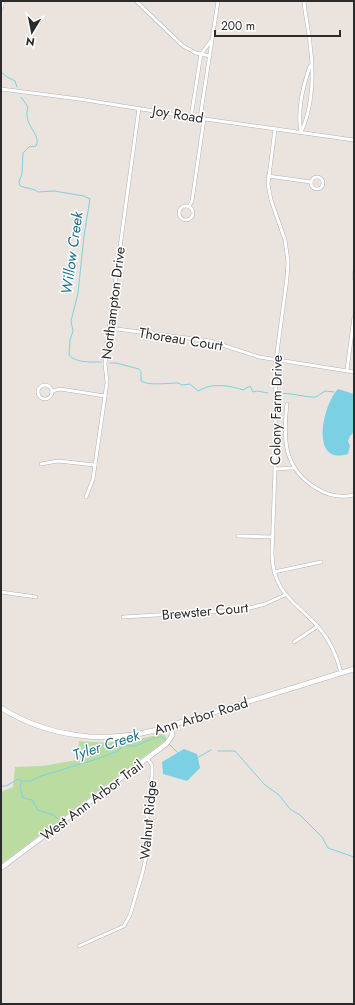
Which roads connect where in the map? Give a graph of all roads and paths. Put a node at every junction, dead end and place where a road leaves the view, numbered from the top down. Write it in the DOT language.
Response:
graph roads {
  1 [pos="2,1"];
  2 [pos="136,1"];
  3 [pos="218,1"];
  4 [pos="304,1"];
  5 [pos="1,7"];
  6 [pos="211,41"];
  7 [pos="201,54"];
  8 [pos="210,56"];
  9 [pos="311,65"];
  10 [pos="198,72"];
  11 [pos="207,73"];
  12 [pos="1,89"];
  13 [pos="195,90"];
  14 [pos="204,92"];
  15 [pos="139,108"];
  16 [pos="191,117"];
  17 [pos="200,118"];
  18 [pos="204,119"];
  19 [pos="275,129"];
  20 [pos="301,132"];
  21 [pos="354,140"];
  22 [pos="268,176"];
  23 [pos="311,182"];
  24 [pos="189,207"];
  25 [pos="354,273"];
  26 [pos="354,278"];
  27 [pos="354,317"];
  28 [pos="109,328"];
  29 [pos="276,360"];
  30 [pos="347,370"];
  31 [pos="354,372"];
  32 [pos="52,390"];
  33 [pos="105,396"];
  34 [pos="287,404"];
  35 [pos="41,464"];
  36 [pos="95,466"];
  37 [pos="294,468"];
  38 [pos="275,469"];
  39 [pos="354,495"];
  40 [pos="86,497"];
  41 [pos="238,536"];
  42 [pos="272,537"];
  43 [pos="321,562"];
  44 [pos="274,572"];
  45 [pos="1,592"];
  46 [pos="286,595"];
  47 [pos="36,597"];
  48 [pos="123,617"];
  49 [pos="318,626"];
  50 [pos="294,642"];
  51 [pos="354,669"];
  52 [pos="341,673"];
  53 [pos="1,708"];
  54 [pos="170,726"];
  55 [pos="147,758"];
  56 [pos="1,868"];
  57 [pos="79,946"];
  1 -- 5 [label="main road"];
  2 -- 7 [label="street"];
  3 -- 6 [label="street"];
  4 -- 9 [label="street"];
  6 -- 7 [label="street"];
  6 -- 8 [label="street"];
  7 -- 8 [label="street"];
  7 -- 10 [label="street"];
  8 -- 11 [label="street"];
  9 -- 20 [label="street"];
  9 -- 20 [label="street"];
  10 -- 11 [label="street"];
  10 -- 13 [label="street"];
  11 -- 14 [label="street"];
  12 -- 15 [label="street, Joy Road"];
  13 -- 14 [label="street"];
  13 -- 16 [label="street"];
  14 -- 17 [label="street"];
  15 -- 16 [label="street, Joy Road"];
  15 -- 28 [label="street, Northampton Drive"];
  16 -- 17 [label="street, Joy Road"];
  17 -- 18 [label="street, Joy Road"];
  18 -- 19 [label="street, Joy Road"];
  18 -- 24 [label="street"];
  19 -- 20 [label="street, Joy Road"];
  19 -- 22 [label="street, Colony Farm Drive"];
  20 -- 21 [label="street, Joy Road"];
  22 -- 23 [label="street"];
  22 -- 29 [label="street, Colony Farm Drive"];
  23 -- 23 [label="street"];
  24 -- 24 [label="street"];
  25 -- 26 [label="street"];
  27 -- 30 [label="street"];
  28 -- 29 [label="street, Thoreau Court"];
  28 -- 33 [label="street, Northampton Drive"];
  29 -- 30 [label="street, Thoreau Court"];
  29 -- 38 [label="street, Colony Farm Drive"];
  30 -- 31 [label="street, Thoreau Court"];
  32 -- 32 [label="street"];
  32 -- 33 [label="street"];
  33 -- 36 [label="street, Northampton Drive"];
  34 -- 37 [label="street"];
  35 -- 36 [label="street"];
  36 -- 40 [label="street, Northampton Drive"];
  37 -- 38 [label="street"];
  37 -- 39 [label="street"];
  38 -- 42 [label="street, Colony Farm Drive"];
  41 -- 42 [label="street"];
  42 -- 44 [label="street, Colony Farm Drive"];
  43 -- 44 [label="street"];
  44 -- 46 [label="street, Colony Farm Drive"];
  45 -- 47 [label="street"];
  46 -- 48 [label="street, Brewster Court"];
  46 -- 49 [label="street, Colony Farm Drive"];
  49 -- 50 [label="street"];
  49 -- 52 [label="street, Colony Farm Drive"];
  51 -- 52 [label="main road, Ann Arbor Road"];
  52 -- 54 [label="main road, Ann Arbor Road"];
  53 -- 54 [label="main road, Ann Arbor Road"];
  54 -- 55 [label="main road, West Ann Arbor Trail"];
  55 -- 56 [label="main road, West Ann Arbor Trail"];
  55 -- 57 [label="street, Walnut Ridge"];
}
